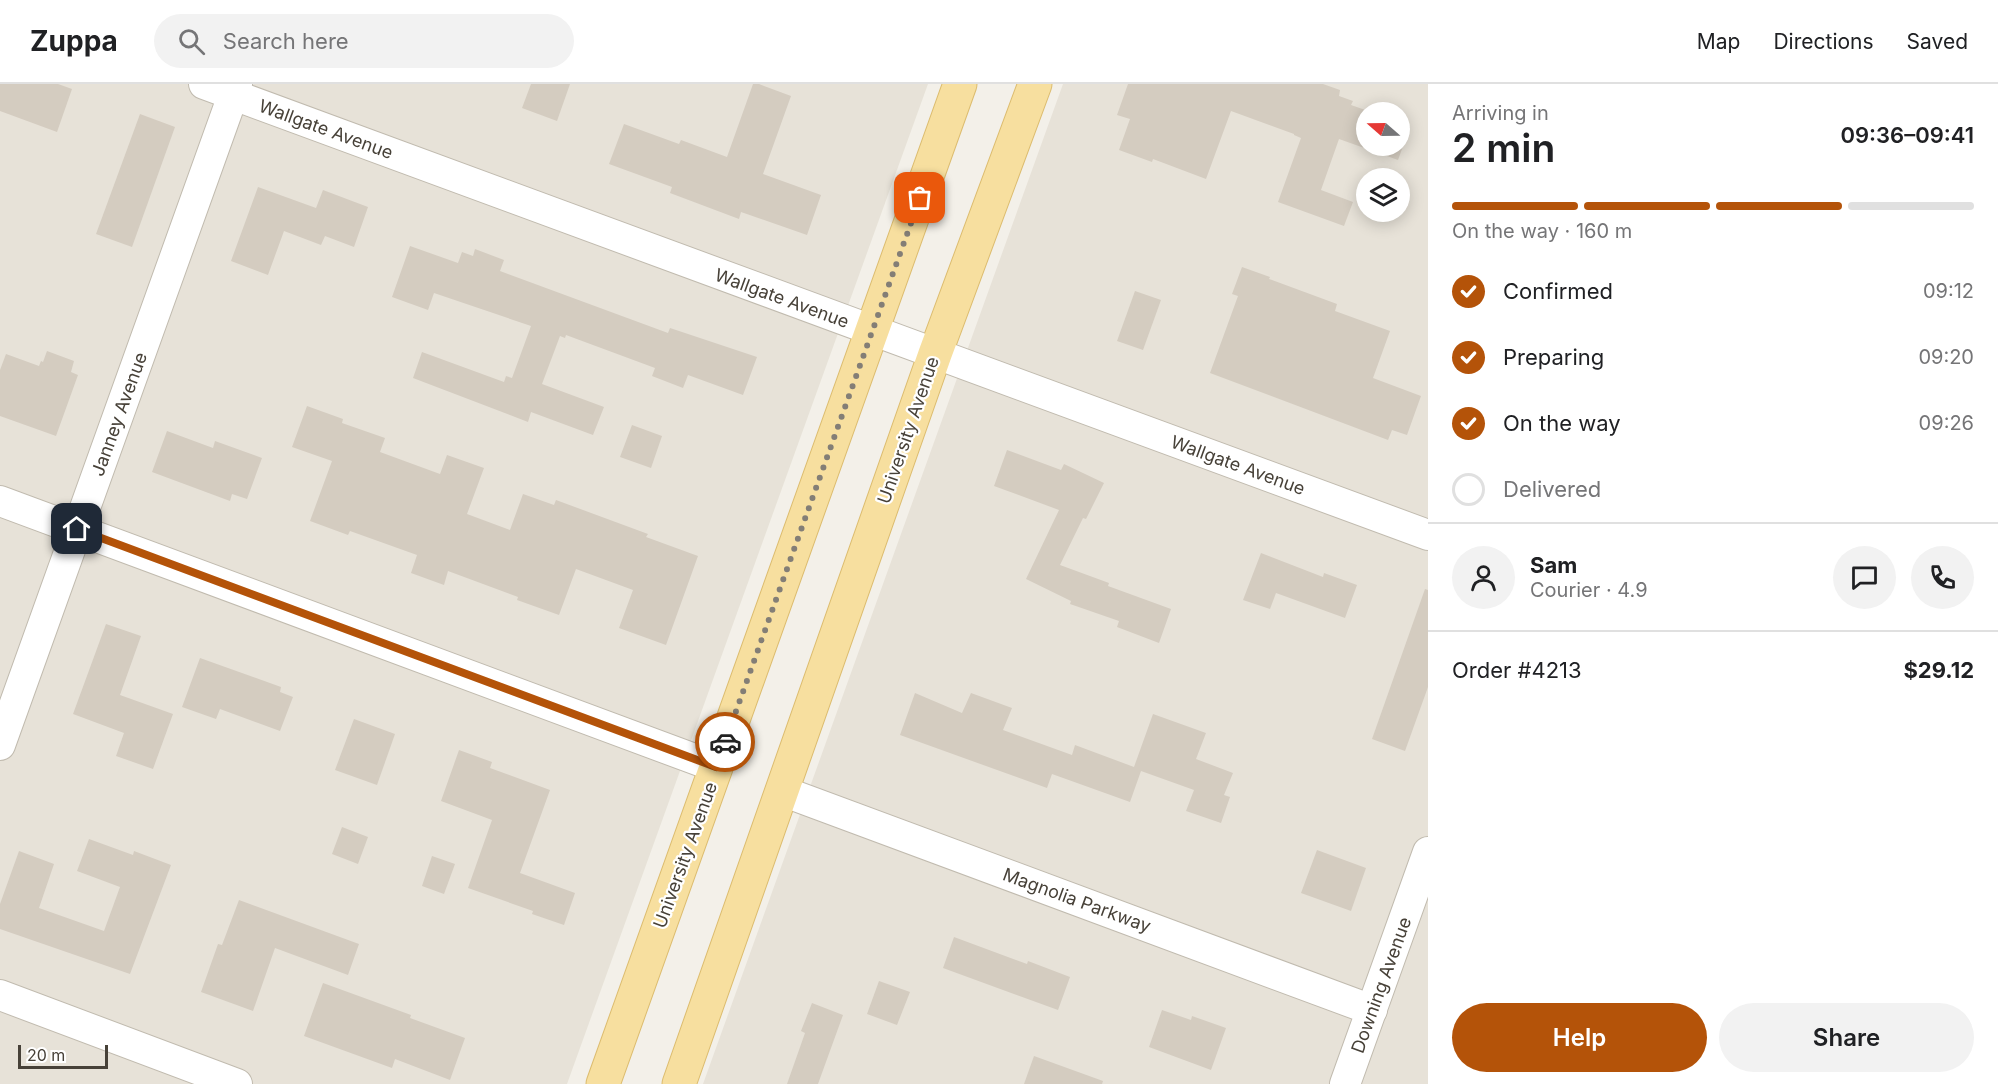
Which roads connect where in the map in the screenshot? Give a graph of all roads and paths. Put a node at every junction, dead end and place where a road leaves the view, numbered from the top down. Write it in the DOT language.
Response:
graph roads {
  1 [pos="204,84"];
  2 [pos="960,84"];
  3 [pos="1035,84"];
  4 [pos="235,89"];
  5 [pos="872,331"];
  6 [pos="935,354"];
  7 [pos="0,501"];
  8 [pos="77,529"];
  9 [pos="1428,535"];
  10 [pos="0,745"];
  11 [pos="716,767"];
  12 [pos="782,791"];
  13 [pos="1428,852"];
  14 [pos="0,995"];
  15 [pos="1372,1010"];
  16 [pos="237,1084"];
  17 [pos="603,1084"];
  18 [pos="679,1084"];
  19 [pos="1346,1084"];
  1 -- 4 [label="street, Wallgate Avenue"];
  2 -- 5 [label="main road, University Avenue"];
  3 -- 6 [label="main road, University Avenue"];
  4 -- 5 [label="street, Wallgate Avenue"];
  4 -- 8 [label="street, Janney Avenue"];
  5 -- 6 [label="street, Wallgate Avenue"];
  5 -- 11 [label="main road, University Avenue"];
  6 -- 9 [label="street, Wallgate Avenue"];
  6 -- 12 [label="main road, University Avenue"];
  7 -- 8 [label="street"];
  8 -- 10 [label="street, Janney Avenue"];
  8 -- 11 [label="street"];
  11 -- 17 [label="main road, University Avenue"];
  12 -- 15 [label="street, Magnolia Parkway"];
  12 -- 18 [label="main road, University Avenue"];
  13 -- 15 [label="street, Downing Avenue"];
  14 -- 16 [label="street"];
  15 -- 19 [label="street, Downing Avenue"];
}
